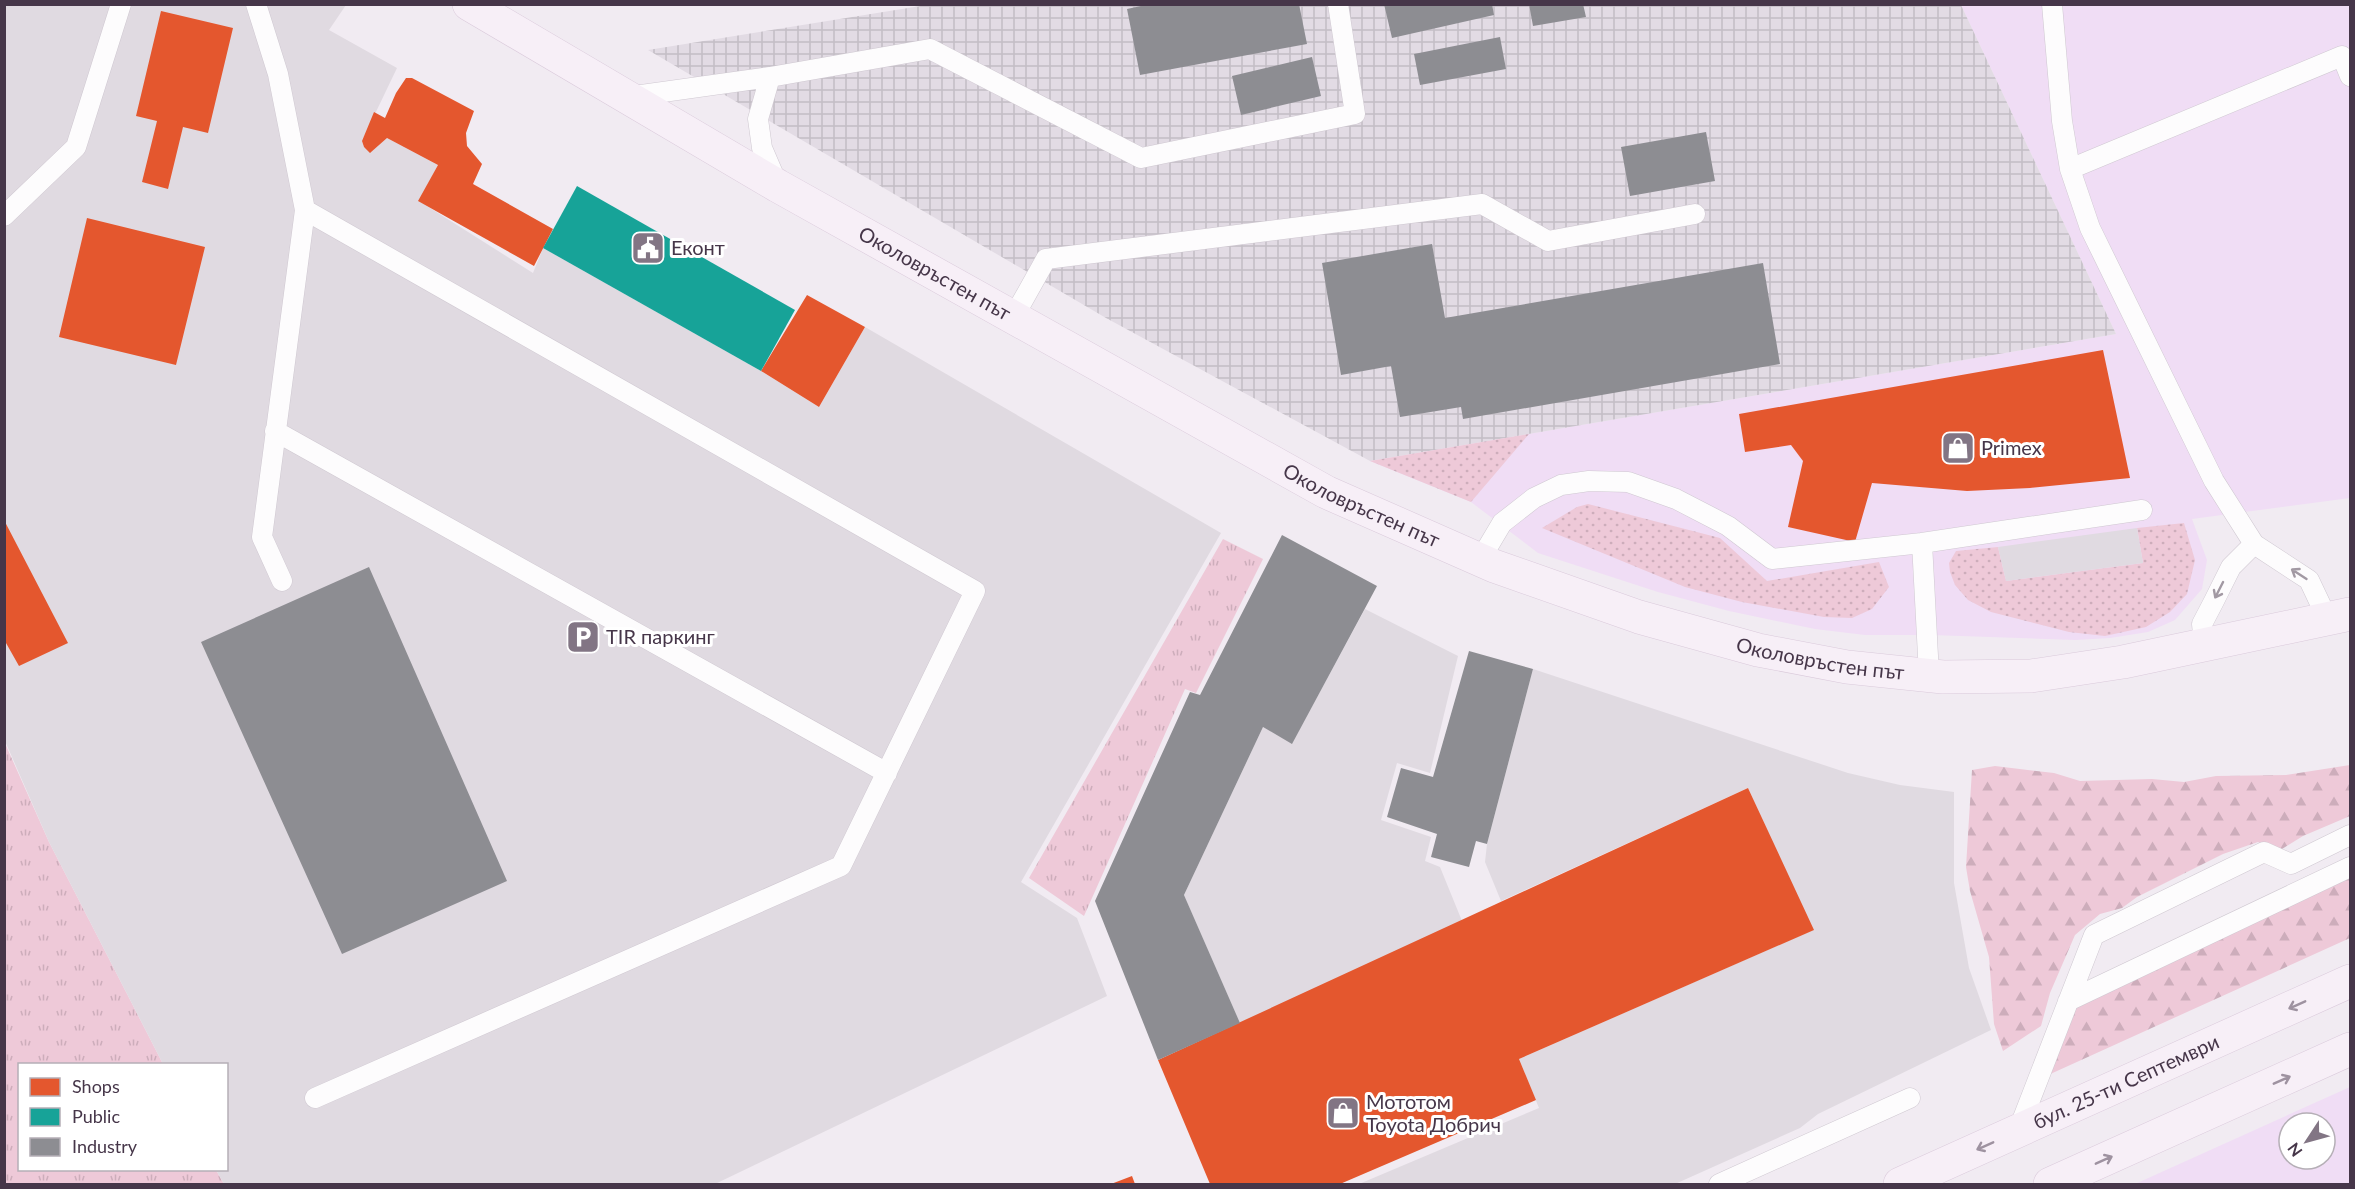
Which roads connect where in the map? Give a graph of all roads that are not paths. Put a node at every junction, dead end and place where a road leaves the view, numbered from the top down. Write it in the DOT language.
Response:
graph roads {
  1 [pos="122,4"];
  2 [pos="256,4"];
  3 [pos="469,4"];
  4 [pos="1338,4"];
  5 [pos="2052,4"];
  6 [pos="2346,54"];
  7 [pos="770,76"];
  8 [pos="2350,76"];
  9 [pos="627,97"];
  10 [pos="2070,169"];
  11 [pos="778,186"];
  12 [pos="305,210"];
  13 [pos="1695,214"];
  14 [pos="4,216"];
  15 [pos="1013,318"];
  16 [pos="275,431"];
  17 [pos="2142,510"];
  18 [pos="1922,543"];
  19 [pos="2254,544"];
  20 [pos="1480,560"];
  21 [pos="282,581"];
  22 [pos="2339,616"];
  23 [pos="2204,644"];
  24 [pos="1929,675"];
  25 [pos="887,773"];
  26 [pos="2350,835"];
  27 [pos="2350,867"];
  28 [pos="2350,981"];
  29 [pos="2068,1001"];
  30 [pos="2350,1049"];
  31 [pos="315,1098"];
  32 [pos="1910,1098"];
  33 [pos="2018,1131"];
  34 [pos="2054,1184"];
  35 [pos="1719,1185"];
  36 [pos="1900,1185"];
  1 -- 14 [label="lane"];
  2 -- 12 [label="lane"];
  3 -- 9 [label="main road, Околовръстен път"];
  4 -- 7 [label="lane"];
  5 -- 10 [label="lane"];
  6 -- 8 [label="lane"];
  6 -- 10 [label="lane"];
  7 -- 9 [label="lane"];
  7 -- 11 [label="lane"];
  9 -- 11 [label="main road, Околовръстен път"];
  10 -- 19 [label="lane"];
  11 -- 15 [label="main road, Околовръстен път"];
  12 -- 16 [label="lane"];
  12 -- 25 [label="lane"];
  13 -- 15 [label="lane"];
  15 -- 20 [label="main road, Околовръстен път"];
  16 -- 21 [label="lane"];
  16 -- 25 [label="lane"];
  17 -- 18 [label="lane"];
  18 -- 20 [label="lane"];
  18 -- 24 [label="lane"];
  22 -- 19 [label="lane, one-way"];
  19 -- 23 [label="lane, one-way"];
  20 -- 24 [label="main road, Околовръстен път"];
  22 -- 23 [label="main road, Околовръстен път"];
  23 -- 24 [label="main road, Околовръстен път"];
  25 -- 31 [label="lane"];
  26 -- 29 [label="lane"];
  27 -- 29 [label="lane"];
  28 -- 33 [label="main road, бул. 25-ти Септември, one-way"];
  29 -- 33 [label="lane"];
  34 -- 30 [label="main road, one-way"];
  32 -- 35 [label="lane"];
  33 -- 36 [label="main road, бул. 25-ти Септември, one-way"];
}
